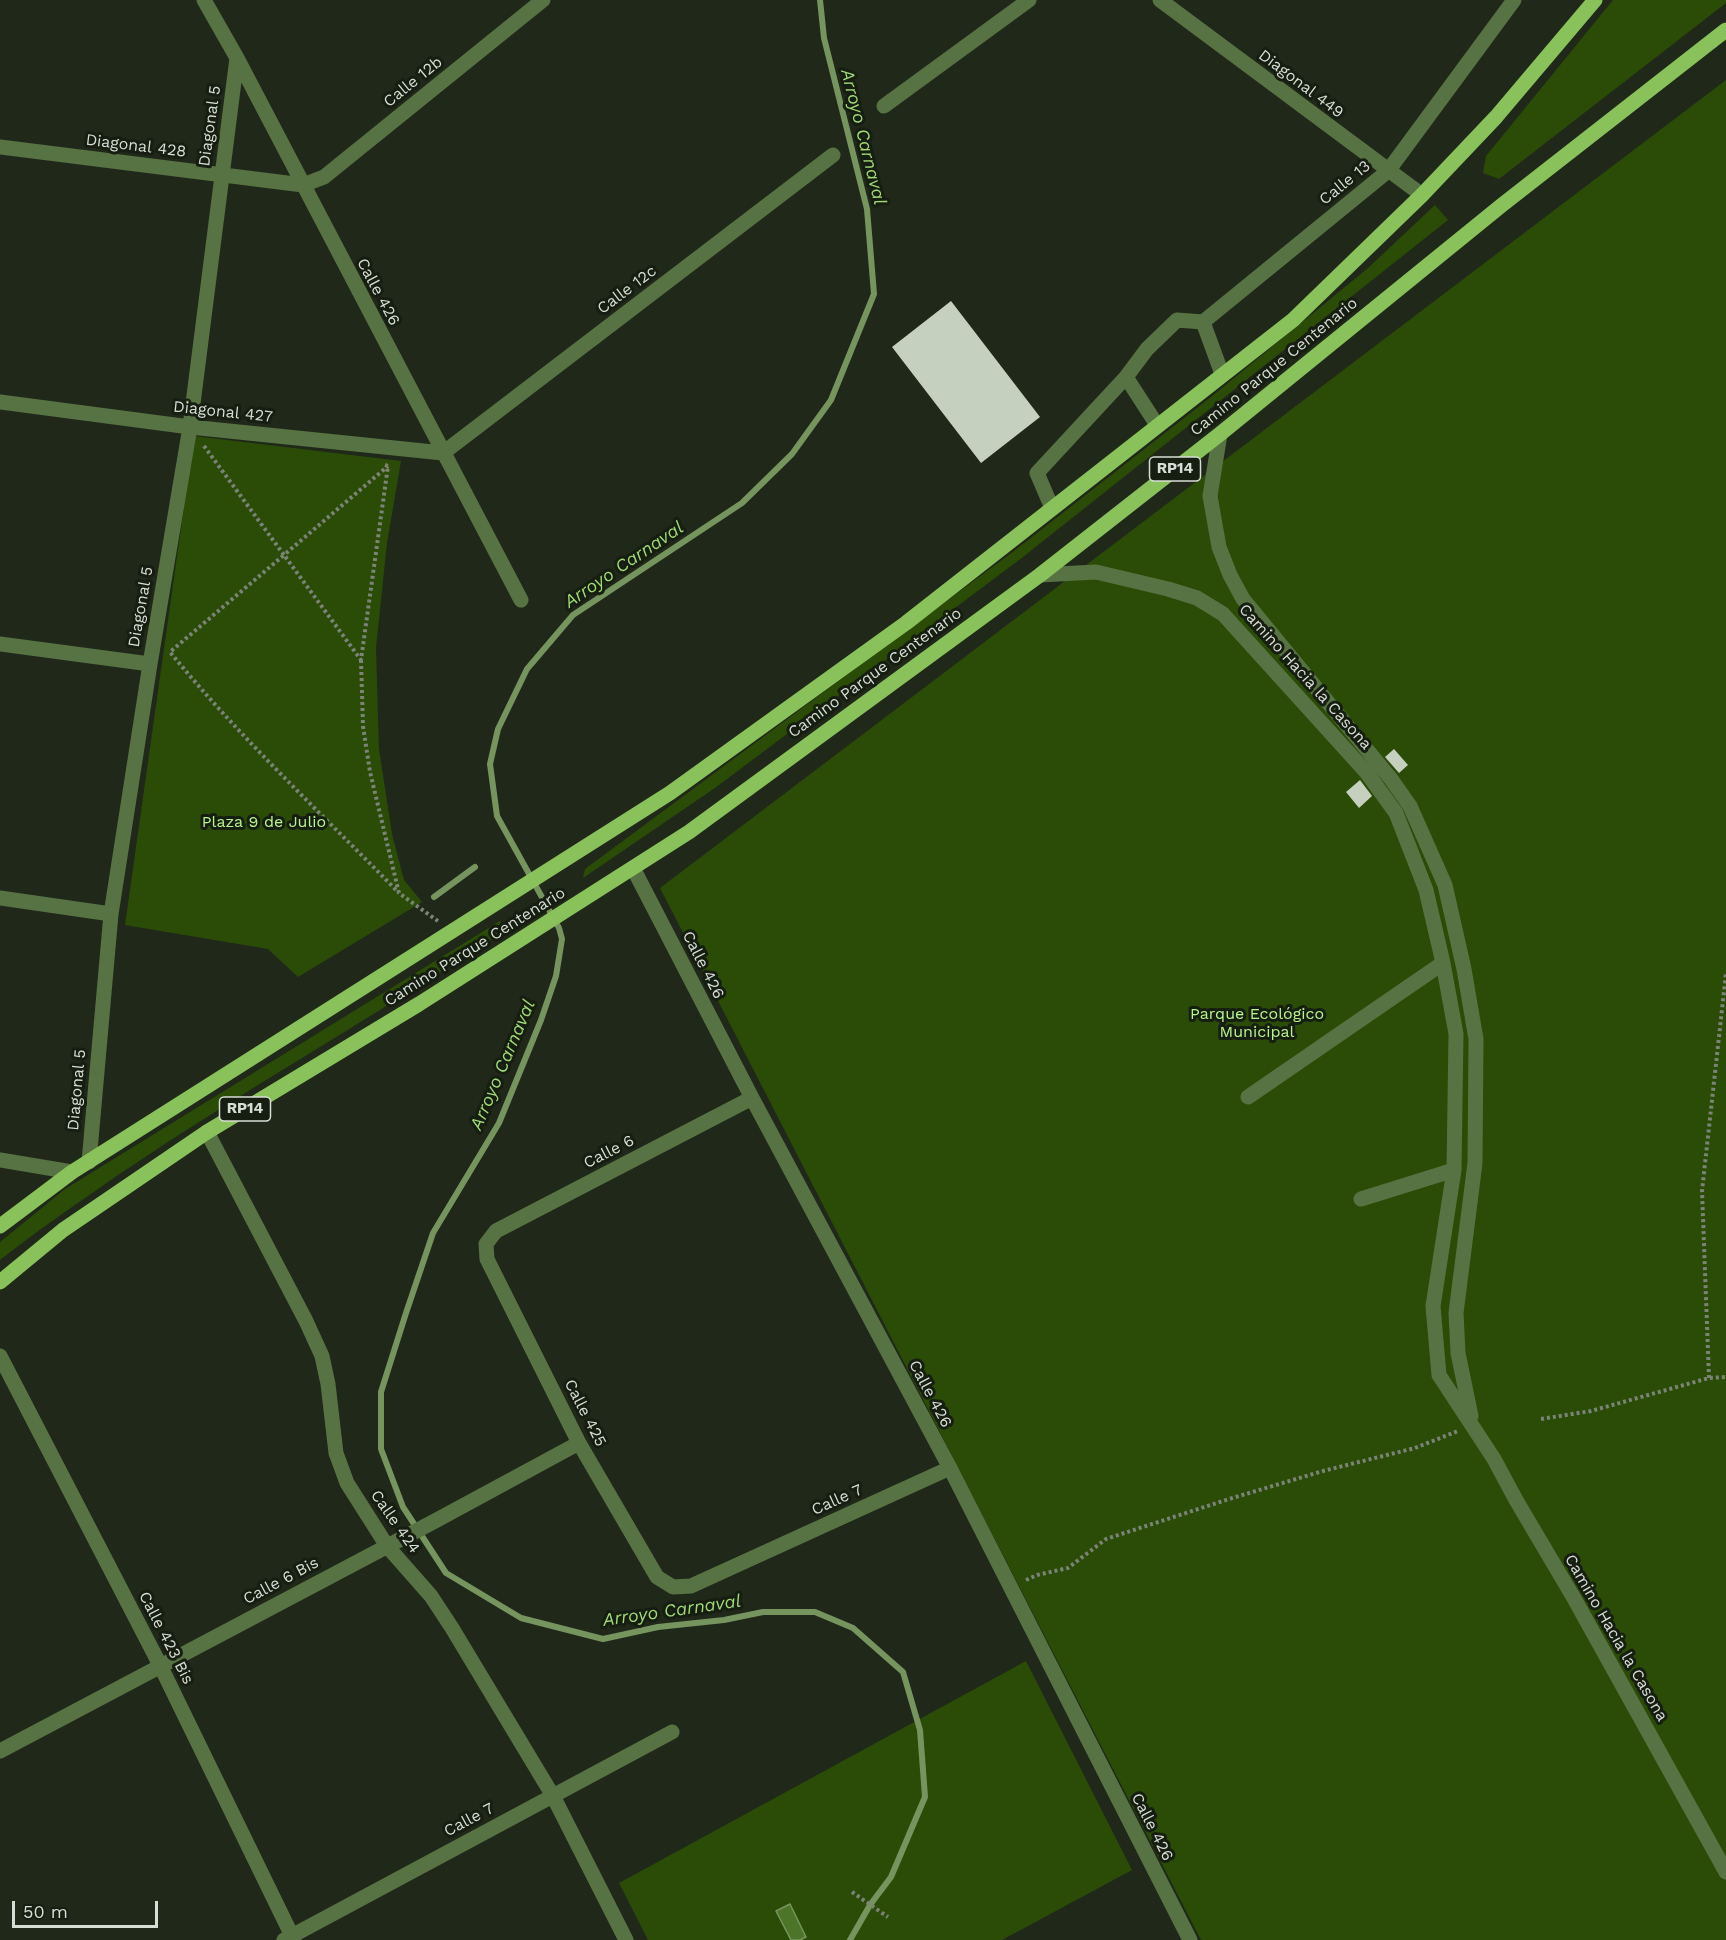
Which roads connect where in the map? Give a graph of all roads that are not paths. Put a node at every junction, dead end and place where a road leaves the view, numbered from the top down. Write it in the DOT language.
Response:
graph roads {
  1 [pos="204,0"];
  2 [pos="543,0"];
  3 [pos="1029,0"];
  4 [pos="1160,0"];
  5 [pos="1514,0"];
  6 [pos="1595,0"];
  7 [pos="1726,30"];
  8 [pos="237,58"];
  9 [pos="884,106"];
  10 [pos="0,147"];
  11 [pos="832,155"];
  12 [pos="1388,171"];
  13 [pos="221,175"];
  14 [pos="303,185"];
  15 [pos="1422,195"];
  16 [pos="1203,322"];
  17 [pos="1222,374"];
  18 [pos="1126,377"];
  19 [pos="0,402"];
  20 [pos="1158,425"];
  21 [pos="190,427"];
  22 [pos="1220,434"];
  23 [pos="442,453"];
  24 [pos="1052,508"];
  25 [pos="1040,575"];
  26 [pos="521,600"];
  27 [pos="0,644"];
  28 [pos="150,664"];
  29 [pos="1373,767"];
  30 [pos="633,868"];
  31 [pos="0,898"];
  32 [pos="111,914"];
  33 [pos="1444,968"];
  34 [pos="1464,969"];
  35 [pos="1248,1097"];
  36 [pos="752,1098"];
  37 [pos="207,1132"];
  38 [pos="1475,1153"];
  39 [pos="0,1160"];
  40 [pos="89,1162"];
  41 [pos="1454,1163"];
  42 [pos="72,1172"];
  43 [pos="1361,1199"];
  44 [pos="0,1226"];
  45 [pos="486,1244"];
  46 [pos="0,1282"];
  47 [pos="0,1356"];
  48 [pos="1473,1425"];
  49 [pos="579,1443"];
  50 [pos="950,1468"];
  51 [pos="391,1544"];
  52 [pos="673,1587"];
  53 [pos="160,1665"];
  54 [pos="672,1732"];
  55 [pos="0,1751"];
  56 [pos="553,1796"];
  57 [pos="1726,1872"];
  58 [pos="290,1939"];
  59 [pos="626,1940"];
  60 [pos="1190,1940"];
  1 -- 8 [label="street, Calle 426"];
  2 -- 14 [label="street, Calle 12b"];
  3 -- 9 [label="street"];
  4 -- 12 [label="street, Diagonal 449"];
  5 -- 12 [label="street, Calle 13"];
  6 -- 15 [label="main road, Camino Parque Centenario / RP14"];
  7 -- 22 [label="main road, Camino Parque Centenario / RP14"];
  8 -- 13 [label="street, Diagonal 5"];
  8 -- 14 [label="street, Calle 426"];
  10 -- 13 [label="street, Diagonal 428"];
  11 -- 23 [label="street, Calle 12c"];
  12 -- 15 [label="street, Diagonal 449"];
  12 -- 16 [label="street, Calle 13"];
  13 -- 14 [label="street, Diagonal 428"];
  13 -- 21 [label="street, Diagonal 5"];
  14 -- 23 [label="street, Calle 426"];
  15 -- 17 [label="main road, Camino Parque Centenario / RP14"];
  16 -- 17 [label="street"];
  16 -- 18 [label="street"];
  17 -- 20 [label="main road, Camino Parque Centenario / RP14"];
  18 -- 20 [label="street"];
  18 -- 24 [label="street"];
  19 -- 21 [label="street, Diagonal 427"];
  20 -- 24 [label="main road, Camino Parque Centenario / RP14"];
  21 -- 23 [label="street, Diagonal 427"];
  21 -- 28 [label="street, Diagonal 5"];
  22 -- 25 [label="main road, Camino Parque Centenario / RP14"];
  22 -- 29 [label="street, Camino Hacia la Casona"];
  23 -- 26 [label="street, Calle 426"];
  24 -- 40 [label="main road, Camino Parque Centenario / RP14"];
  25 -- 29 [label="street, Camino Hacia la Casona"];
  25 -- 30 [label="main road, Camino Parque Centenario / RP14"];
  27 -- 28 [label="street"];
  28 -- 32 [label="street, Diagonal 5"];
  29 -- 33 [label="street, Camino Hacia la Casona"];
  29 -- 34 [label="street, Camino Hacia la Casona"];
  30 -- 36 [label="street, Calle 426"];
  30 -- 37 [label="main road, Camino Parque Centenario / RP14"];
  31 -- 32 [label="street"];
  32 -- 40 [label="street, Diagonal 5"];
  33 -- 34 [label="street"];
  33 -- 35 [label="street"];
  33 -- 41 [label="street, Camino Hacia la Casona"];
  34 -- 38 [label="street, Camino Hacia la Casona"];
  36 -- 45 [label="street, Calle 6"];
  36 -- 50 [label="street, Calle 426"];
  37 -- 46 [label="main road, Camino Parque Centenario / RP14"];
  37 -- 51 [label="street, Calle 424"];
  38 -- 41 [label="street"];
  38 -- 48 [label="street, Camino Hacia la Casona"];
  39 -- 42 [label="street"];
  40 -- 42 [label="main road, Camino Parque Centenario / RP14"];
  41 -- 43 [label="street"];
  41 -- 48 [label="street, Camino Hacia la Casona"];
  42 -- 44 [label="main road, Camino Parque Centenario / RP14"];
  45 -- 49 [label="street, Calle 425"];
  47 -- 53 [label="street, Calle 423 Bis"];
  48 -- 57 [label="street, Camino Hacia la Casona"];
  49 -- 51 [label="street, Calle 6 Bis"];
  49 -- 52 [label="street, Calle 425"];
  50 -- 52 [label="street, Calle 7"];
  50 -- 60 [label="street, Calle 426"];
  51 -- 53 [label="street, Calle 6 Bis"];
  51 -- 56 [label="street, Calle 424"];
  53 -- 55 [label="street, Calle 6 Bis"];
  53 -- 58 [label="street, Calle 423 Bis"];
  54 -- 56 [label="street, Calle 7"];
  56 -- 58 [label="street, Calle 7"];
  56 -- 59 [label="street, Calle 424"];
}
